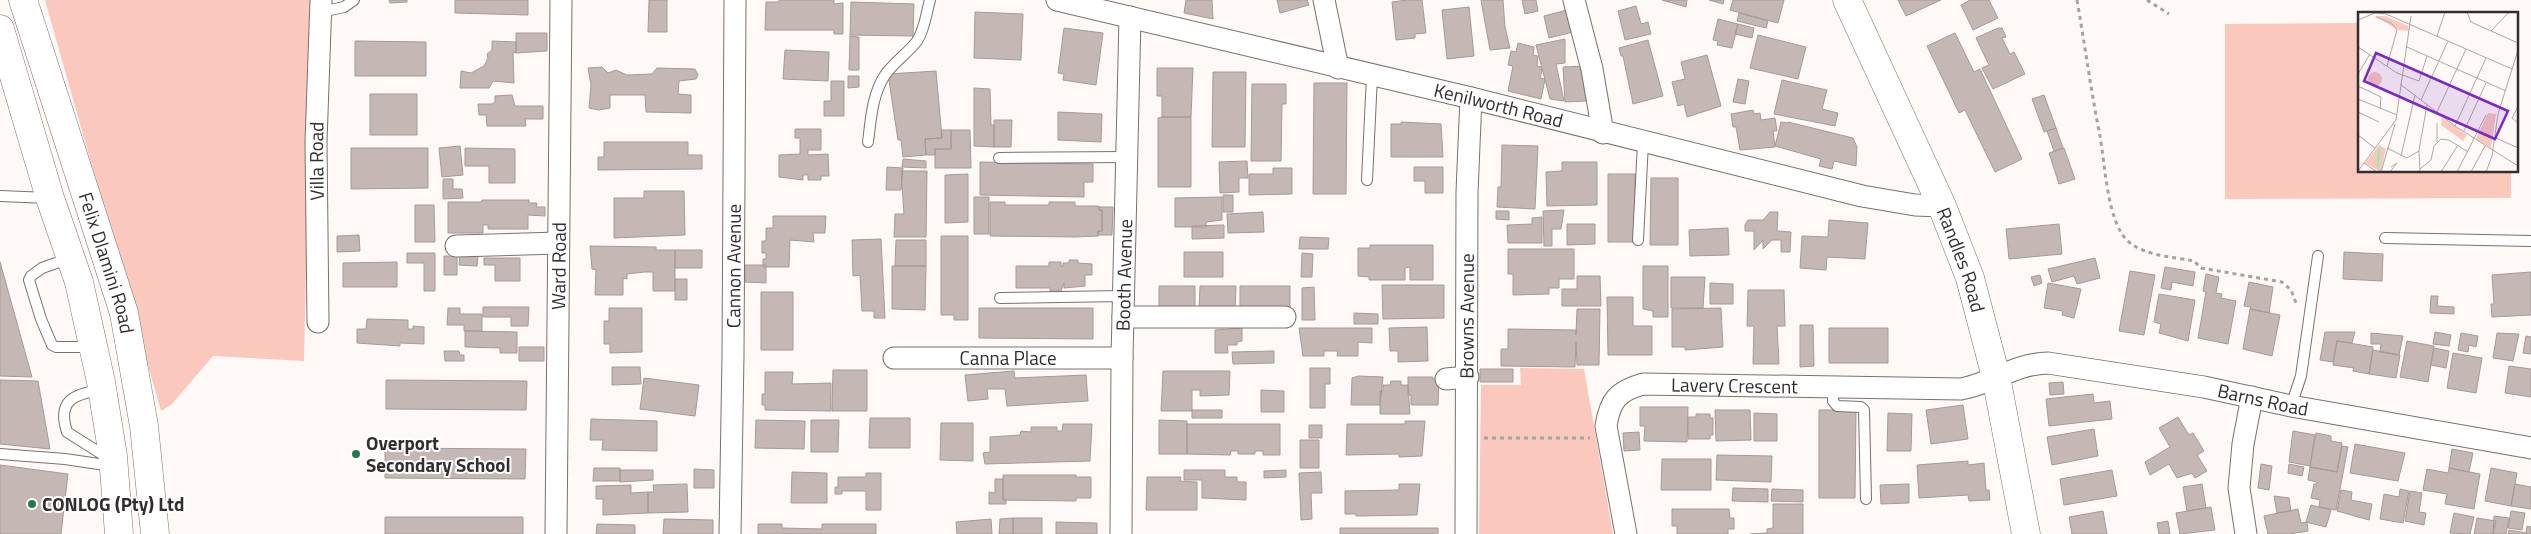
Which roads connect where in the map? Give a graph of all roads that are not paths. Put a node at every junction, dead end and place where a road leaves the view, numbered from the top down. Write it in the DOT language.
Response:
graph roads {
  1 [pos="23,0"];
  2 [pos="354,0"];
  3 [pos="561,0"];
  4 [pos="734,0"];
  5 [pos="930,0"];
  6 [pos="1057,0"];
  7 [pos="1324,0"];
  8 [pos="1574,0"];
  9 [pos="1847,0"];
  10 [pos="321,6"];
  11 [pos="1130,16"];
  12 [pos="0,29"];
  13 [pos="1338,68"];
  14 [pos="1372,76"];
  15 [pos="1471,98"];
  16 [pos="1603,133"];
  17 [pos="868,142"];
  18 [pos="1643,143"];
  19 [pos="1126,157"];
  20 [pos="999,158"];
  21 [pos="1367,180"];
  22 [pos="0,196"];
  23 [pos="50,198"];
  24 [pos="1942,206"];
  25 [pos="2385,238"];
  26 [pos="1638,240"];
  27 [pos="2531,241"];
  28 [pos="558,243"];
  29 [pos="456,246"];
  30 [pos="2318,256"];
  31 [pos="70,257"];
  32 [pos="1000,298"];
  33 [pos="1123,307"];
  34 [pos="1285,317"];
  35 [pos="318,322"];
  36 [pos="94,347"];
  37 [pos="894,358"];
  38 [pos="1122,358"];
  39 [pos="1468,377"];
  40 [pos="1996,377"];
  41 [pos="1446,379"];
  42 [pos="136,385"];
  43 [pos="1833,388"];
  44 [pos="102,389"];
  45 [pos="2252,397"];
  46 [pos="2292,406"];
  47 [pos="2531,448"];
  48 [pos="0,454"];
  49 [pos="113,464"];
  50 [pos="150,477"];
  51 [pos="1866,499"];
  52 [pos="119,534"];
  53 [pos="133,534"];
  54 [pos="155,534"];
  55 [pos="556,534"];
  56 [pos="730,534"];
  57 [pos="1122,534"];
  58 [pos="1466,534"];
  59 [pos="1626,534"];
  60 [pos="2026,534"];
  61 [pos="2246,534"];
  1 -- 42 [label="main road, Felix Dlamini Road"];
  2 -- 10 [label="lane"];
  3 -- 28 [label="street, Ward Road"];
  4 -- 56 [label="street, Cannon Avenue"];
  5 -- 17 [label="lane"];
  6 -- 11 [label="street, Kenilworth Road"];
  7 -- 13 [label="street"];
  8 -- 16 [label="street"];
  9 -- 24 [label="main road, Randles Road"];
  10 -- 35 [label="street, Villa Road"];
  11 -- 13 [label="street, Kenilworth Road"];
  11 -- 19 [label="street, Booth Avenue"];
  12 -- 23 [label="main road, Felix Dlamini Road"];
  13 -- 14 [label="street, Kenilworth Road"];
  14 -- 15 [label="street, Kenilworth Road"];
  14 -- 21 [label="lane"];
  15 -- 16 [label="street, Kenilworth Road"];
  15 -- 39 [label="street, Browns Avenue"];
  16 -- 18 [label="street, Kenilworth Road"];
  18 -- 24 [label="street, Kenilworth Road"];
  18 -- 26 [label="lane"];
  19 -- 20 [label="lane"];
  19 -- 33 [label="street, Booth Avenue"];
  22 -- 23 [label="lane"];
  23 -- 31 [label="main road, Felix Dlamini Road"];
  24 -- 40 [label="main road, Randles Road"];
  25 -- 27 [label="lane"];
  28 -- 29 [label="street"];
  28 -- 55 [label="street, Ward Road"];
  30 -- 46 [label="lane"];
  31 -- 36 [label="main road, Felix Dlamini Road"];
  31 -- 36 [label="lane"];
  32 -- 33 [label="lane"];
  33 -- 34 [label="street"];
  33 -- 38 [label="street, Booth Avenue"];
  36 -- 44 [label="main road, Felix Dlamini Road"];
  37 -- 38 [label="street, Canna Place"];
  38 -- 57 [label="street, Booth Avenue"];
  39 -- 41 [label="street"];
  39 -- 58 [label="street, Browns Avenue"];
  40 -- 43 [label="street, Lavery Crescent"];
  40 -- 45 [label="street, Barns Road"];
  40 -- 60 [label="main road, Randles Road"];
  42 -- 49 [label="main road"];
  42 -- 50 [label="main road, Felix Dlamini Road"];
  43 -- 51 [label="lane"];
  43 -- 59 [label="street, Lavery Crescent"];
  44 -- 49 [label="main road, Felix Dlamini Road"];
  44 -- 49 [label="lane"];
  45 -- 46 [label="street, Barns Road"];
  45 -- 61 [label="street"];
  46 -- 47 [label="street, Barns Road"];
  48 -- 49 [label="lane"];
  49 -- 52 [label="main road, Felix Dlamini Road"];
  50 -- 53 [label="main road"];
  50 -- 54 [label="main road, Felix Dlamini Road"];
}
